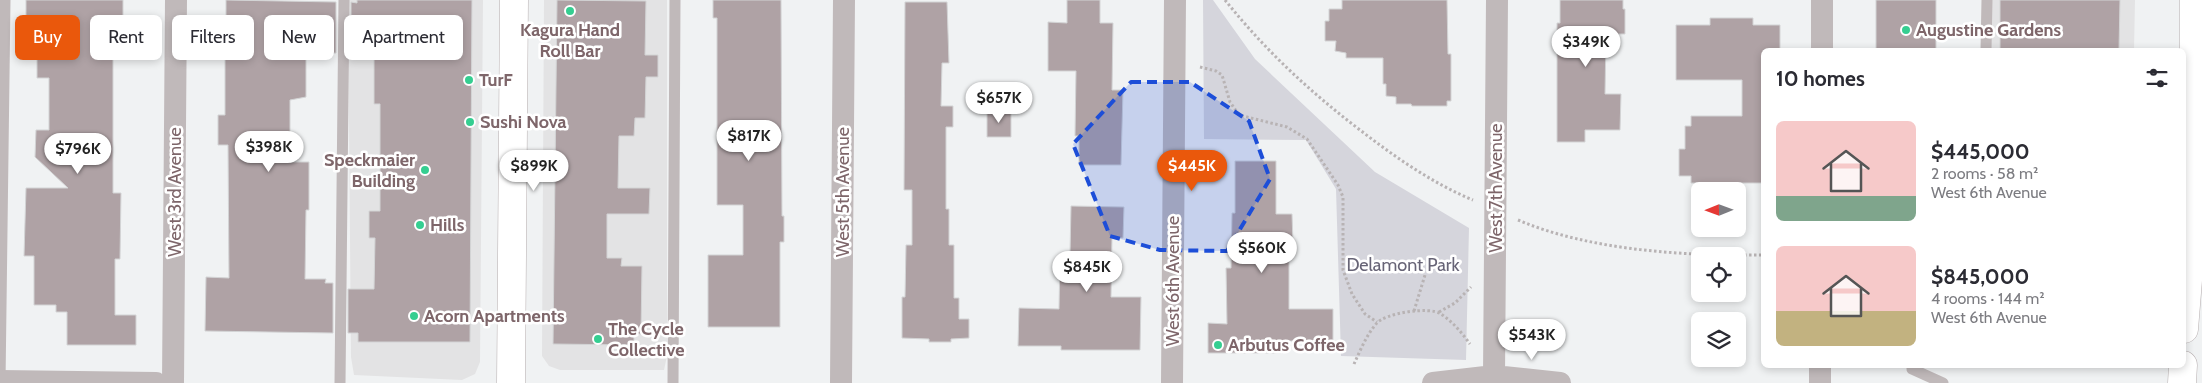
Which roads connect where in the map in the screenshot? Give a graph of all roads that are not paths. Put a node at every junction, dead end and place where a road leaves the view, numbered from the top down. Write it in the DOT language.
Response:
graph roads {
  1 [pos="5,0"];
  2 [pos="176,0"];
  3 [pos="344,0"];
  4 [pos="514,0"];
  5 [pos="676,0"];
  6 [pos="844,0"];
  7 [pos="1175,0"];
  8 [pos="1497,0"];
  9 [pos="1822,0"];
  10 [pos="1987,0"];
  11 [pos="2194,0"];
  12 [pos="1822,48"];
  13 [pos="1986,48"];
  14 [pos="2187,240"];
  15 [pos="2186,270"];
  16 [pos="1820,368"];
  17 [pos="1912,368"];
  18 [pos="2183,368"];
  19 [pos="1494,376"];
  20 [pos="0,382"];
  21 [pos="156,383"];
  22 [pos="173,383"];
  23 [pos="340,383"];
  24 [pos="511,383"];
  25 [pos="673,383"];
  26 [pos="841,383"];
  27 [pos="1172,383"];
  28 [pos="1433,383"];
  29 [pos="1560,383"];
  30 [pos="1820,383"];
  31 [pos="1943,383"];
  32 [pos="2182,383"];
  1 -- 20 [label="lane"];
  2 -- 22 [label="street, West 3rd Avenue"];
  3 -- 23 [label="lane"];
  4 -- 24 [label="main road"];
  5 -- 25 [label="lane"];
  6 -- 26 [label="street, West 5th Avenue"];
  7 -- 27 [label="street, West 6th Avenue"];
  8 -- 19 [label="street, West 7th Avenue"];
  9 -- 12 [label="street"];
  10 -- 13 [label="lane"];
  11 -- 14 [label="main road"];
  14 -- 15 [label="main road"];
  16 -- 30 [label="street"];
  17 -- 31 [label="lane"];
  18 -- 32 [label="main road"];
  19 -- 28 [label="street"];
  19 -- 29 [label="street"];
  20 -- 21 [label="street"];
}
